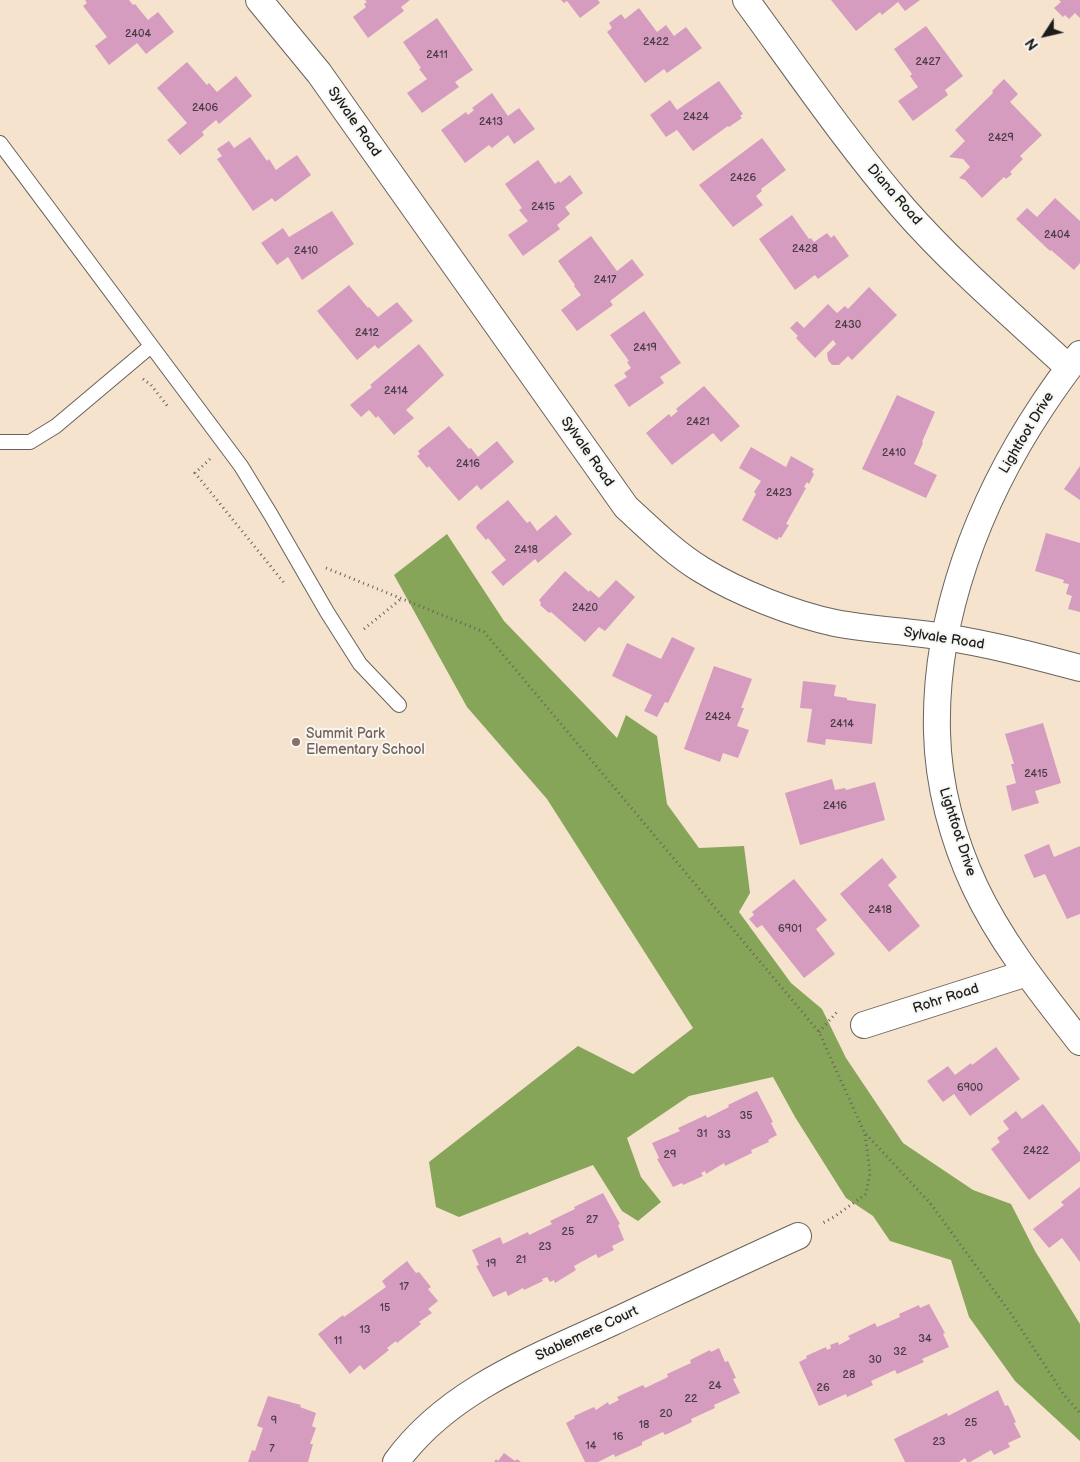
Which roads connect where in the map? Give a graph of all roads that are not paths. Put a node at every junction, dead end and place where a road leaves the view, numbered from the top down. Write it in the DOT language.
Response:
graph roads {
  1 [pos="259,0"];
  2 [pos="746,0"];
  3 [pos="0,143"];
  4 [pos="151,346"];
  5 [pos="1074,360"];
  6 [pos="0,442"];
  7 [pos="945,637"];
  8 [pos="1080,668"];
  9 [pos="399,705"];
  10 [pos="1027,973"];
  11 [pos="864,1025"];
  12 [pos="1080,1042"];
  13 [pos="798,1236"];
  14 [pos="396,1462"];
  1 -- 7 [label="street, Sylvale Road"];
  2 -- 5 [label="street, Diana Road"];
  3 -- 4 [label="lane"];
  4 -- 6 [label="lane"];
  4 -- 9 [label="lane"];
  5 -- 7 [label="street, Lightfoot Drive"];
  7 -- 8 [label="street, Sylvale Road"];
  7 -- 10 [label="street, Lightfoot Drive"];
  10 -- 11 [label="street, Rohr Road"];
  10 -- 12 [label="street, Lightfoot Drive"];
  13 -- 14 [label="street, Stablemere Court"];
}
